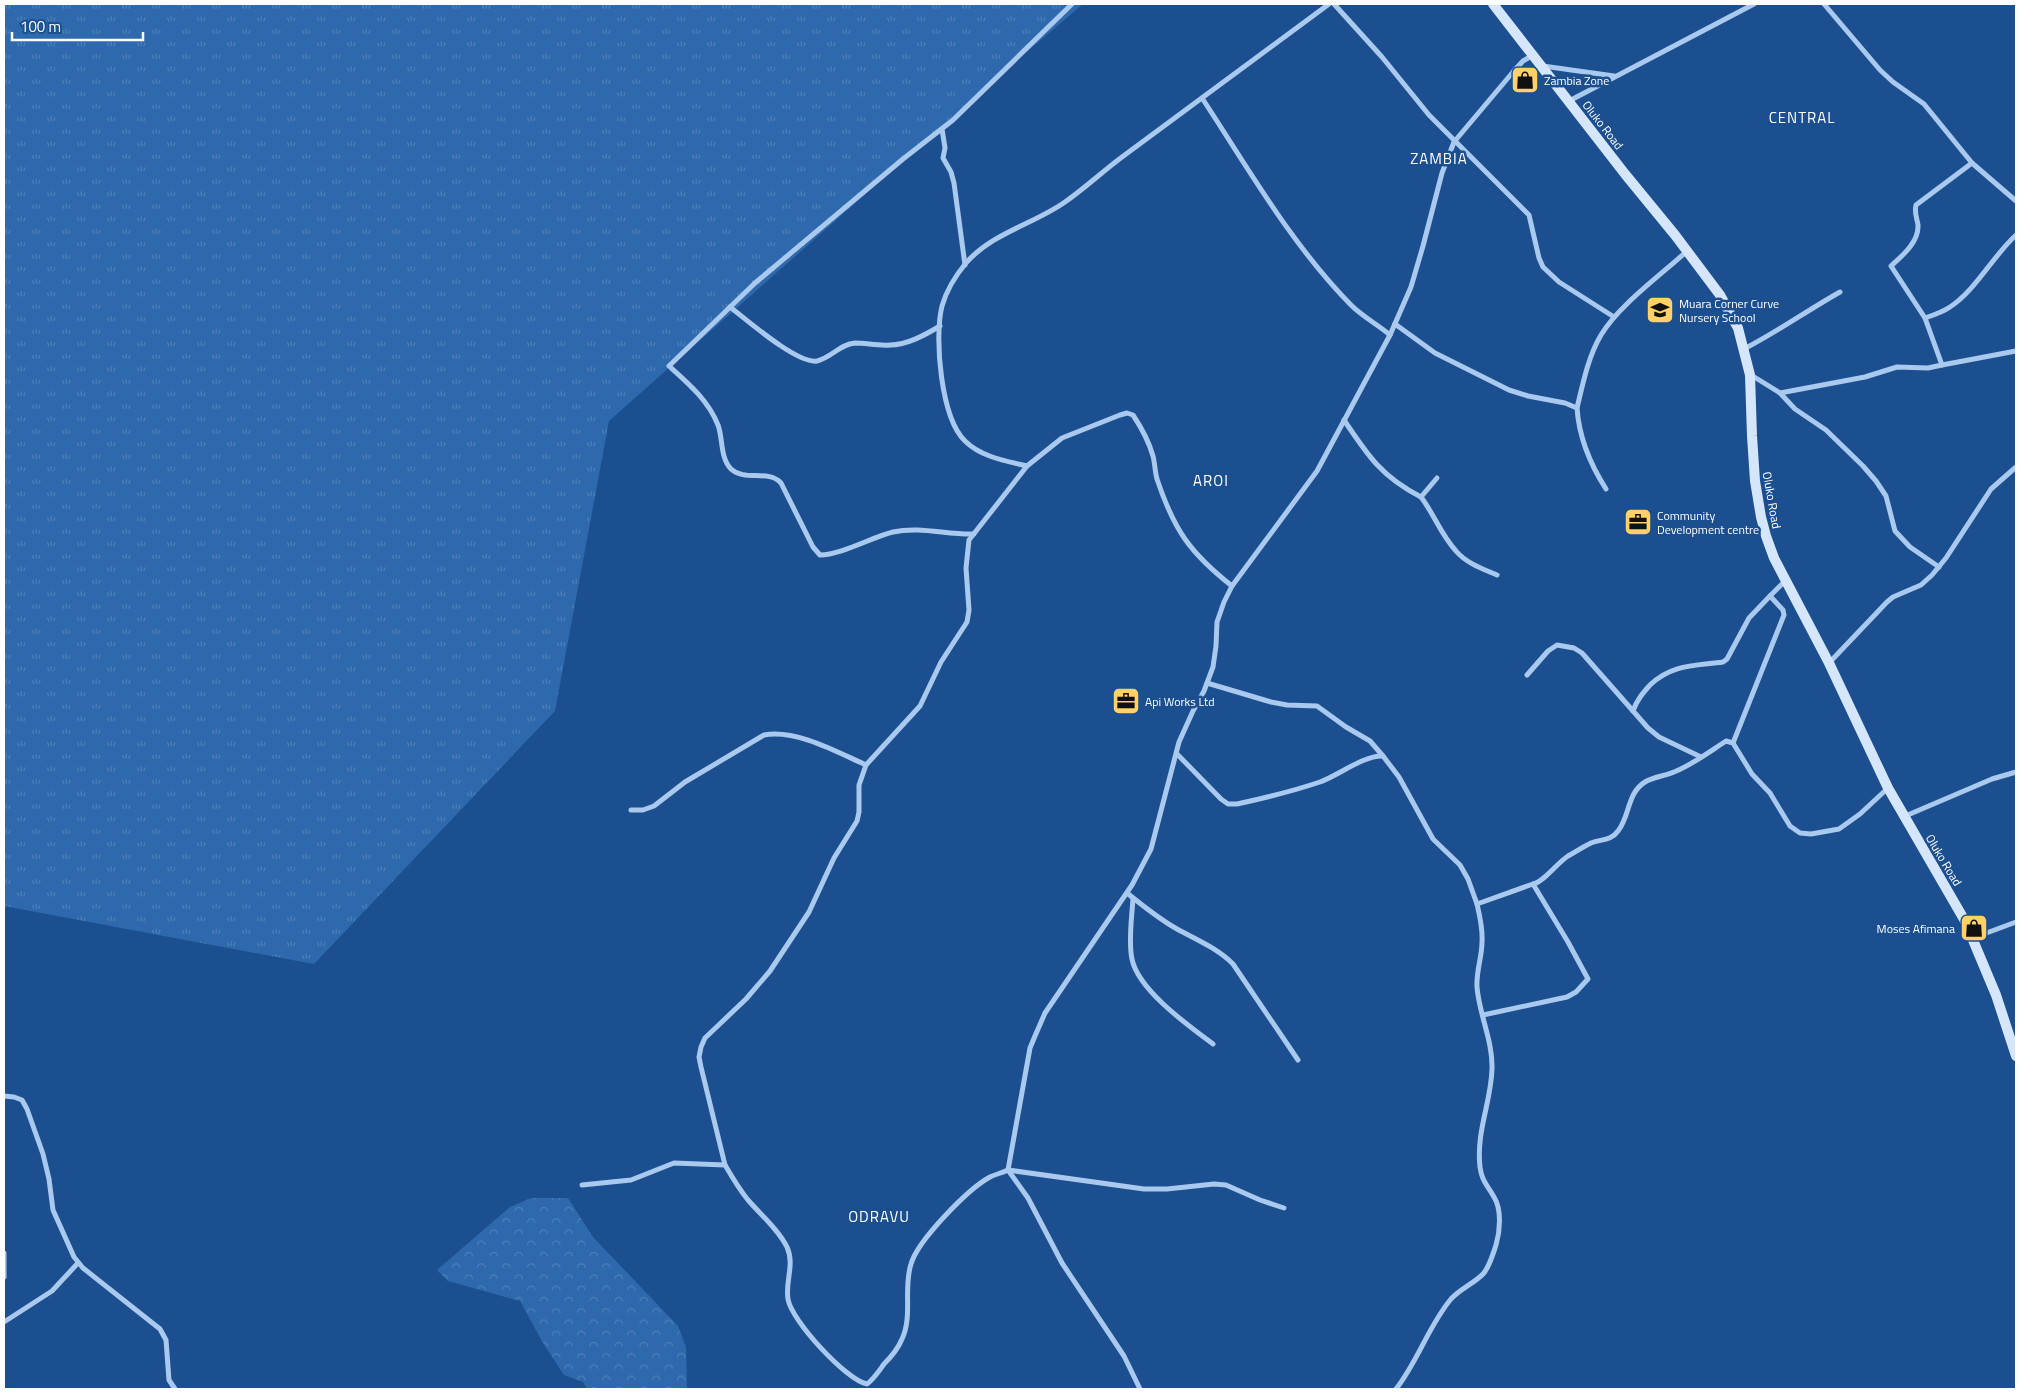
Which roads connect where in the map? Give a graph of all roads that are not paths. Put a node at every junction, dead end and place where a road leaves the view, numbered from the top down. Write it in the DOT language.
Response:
graph roads {
  1 [pos="1072,4"];
  2 [pos="1329,4"];
  3 [pos="1334,4"];
  4 [pos="1493,4"];
  5 [pos="1754,4"];
  6 [pos="1824,4"];
  7 [pos="1532,55"];
  8 [pos="1541,66"];
  9 [pos="1614,76"];
  10 [pos="1202,98"];
  11 [pos="1569,101"];
  12 [pos="942,129"];
  13 [pos="1454,142"];
  14 [pos="1972,163"];
  15 [pos="2016,201"];
  16 [pos="2016,235"];
  17 [pos="1687,251"];
  18 [pos="965,264"];
  19 [pos="1840,292"];
  20 [pos="730,307"];
  21 [pos="1614,317"];
  22 [pos="1925,318"];
  23 [pos="1395,324"];
  24 [pos="940,326"];
  25 [pos="1390,335"];
  26 [pos="1744,349"];
  27 [pos="2016,351"];
  28 [pos="1942,365"];
  29 [pos="1750,375"];
  30 [pos="1780,393"];
  31 [pos="1577,408"];
  32 [pos="1344,420"];
  33 [pos="1027,466"];
  34 [pos="2016,467"];
  35 [pos="1437,478"];
  36 [pos="1606,489"];
  37 [pos="1421,497"];
  38 [pos="974,534"];
  39 [pos="1939,567"];
  40 [pos="1497,575"];
  41 [pos="1786,580"];
  42 [pos="1232,586"];
  43 [pos="1770,596"];
  44 [pos="1829,663"];
  45 [pos="1527,675"];
  46 [pos="1208,684"];
  47 [pos="1633,711"];
  48 [pos="1733,743"];
  49 [pos="1177,754"];
  50 [pos="1384,756"];
  51 [pos="1702,757"];
  52 [pos="866,765"];
  53 [pos="2016,772"];
  54 [pos="1888,788"];
  55 [pos="631,810"];
  56 [pos="1903,817"];
  57 [pos="1533,884"];
  58 [pos="1127,893"];
  59 [pos="1133,898"];
  60 [pos="1477,904"];
  61 [pos="2016,922"];
  62 [pos="1973,938"];
  63 [pos="1483,1015"];
  64 [pos="2013,1039"];
  65 [pos="1213,1044"];
  66 [pos="2016,1056"];
  67 [pos="1298,1060"];
  68 [pos="4,1096"];
  69 [pos="725,1165"];
  70 [pos="1008,1170"];
  71 [pos="582,1186"];
  72 [pos="1284,1208"];
  73 [pos="4,1253"];
  74 [pos="78,1263"];
  75 [pos="4,1277"];
  76 [pos="4,1322"];
  77 [pos="863,1384"];
  78 [pos="175,1389"];
  79 [pos="860,1389"];
  80 [pos="1140,1389"];
  81 [pos="1396,1389"];
  1 -- 12 [label="street"];
  2 -- 10 [label="street"];
  3 -- 13 [label="street"];
  4 -- 7 [label="main road, Oluko Road"];
  5 -- 9 [label="street"];
  6 -- 14 [label="street"];
  7 -- 8 [label="main road, Oluko Road"];
  7 -- 13 [label="street"];
  8 -- 9 [label="street"];
  8 -- 11 [label="main road, Oluko Road"];
  9 -- 11 [label="street"];
  10 -- 18 [label="street"];
  10 -- 25 [label="street"];
  11 -- 17 [label="main road, Oluko Road"];
  12 -- 18 [label="street"];
  12 -- 20 [label="street"];
  13 -- 21 [label="street"];
  13 -- 23 [label="street"];
  14 -- 15 [label="street"];
  14 -- 22 [label="street"];
  16 -- 22 [label="street"];
  17 -- 21 [label="street"];
  17 -- 26 [label="main road, Oluko Road"];
  18 -- 24 [label="street"];
  19 -- 26 [label="street"];
  20 -- 24 [label="street"];
  20 -- 38 [label="street"];
  21 -- 31 [label="street"];
  22 -- 28 [label="street"];
  23 -- 25 [label="street"];
  23 -- 31 [label="street"];
  24 -- 33 [label="street"];
  25 -- 32 [label="street"];
  26 -- 29 [label="main road, Oluko Road"];
  27 -- 28 [label="street"];
  28 -- 30 [label="street"];
  29 -- 30 [label="street"];
  29 -- 41 [label="main road, Oluko Road"];
  30 -- 39 [label="street"];
  31 -- 36 [label="street"];
  32 -- 37 [label="street"];
  32 -- 42 [label="street"];
  33 -- 38 [label="street"];
  33 -- 42 [label="street"];
  34 -- 39 [label="street"];
  35 -- 37 [label="street"];
  37 -- 40 [label="street"];
  38 -- 52 [label="street"];
  39 -- 44 [label="street"];
  41 -- 43 [label="street"];
  41 -- 44 [label="main road, Oluko Road"];
  42 -- 46 [label="street"];
  43 -- 47 [label="street"];
  43 -- 48 [label="street"];
  44 -- 54 [label="main road, Oluko Road"];
  45 -- 47 [label="street"];
  46 -- 49 [label="street"];
  46 -- 50 [label="street"];
  47 -- 51 [label="street"];
  48 -- 51 [label="street"];
  48 -- 54 [label="street"];
  49 -- 50 [label="street"];
  49 -- 58 [label="street"];
  50 -- 60 [label="street"];
  51 -- 57 [label="street"];
  52 -- 55 [label="street"];
  52 -- 69 [label="street"];
  53 -- 56 [label="street"];
  54 -- 56 [label="main road, Oluko Road"];
  56 -- 62 [label="main road, Oluko Road"];
  57 -- 60 [label="street"];
  57 -- 63 [label="street"];
  58 -- 59 [label="street"];
  58 -- 70 [label="street"];
  59 -- 65 [label="street"];
  59 -- 67 [label="street"];
  60 -- 63 [label="street"];
  61 -- 62 [label="street"];
  62 -- 64 [label="main road, Oluko Road"];
  63 -- 81 [label="street"];
  64 -- 66 [label="main road, Oluko Road"];
  68 -- 74 [label="street"];
  69 -- 71 [label="street"];
  69 -- 77 [label="street"];
  70 -- 72 [label="street"];
  70 -- 77 [label="street"];
  70 -- 80 [label="street"];
  73 -- 75 [label="street"];
  74 -- 76 [label="street"];
  74 -- 78 [label="street"];
  77 -- 79 [label="street"];
}
